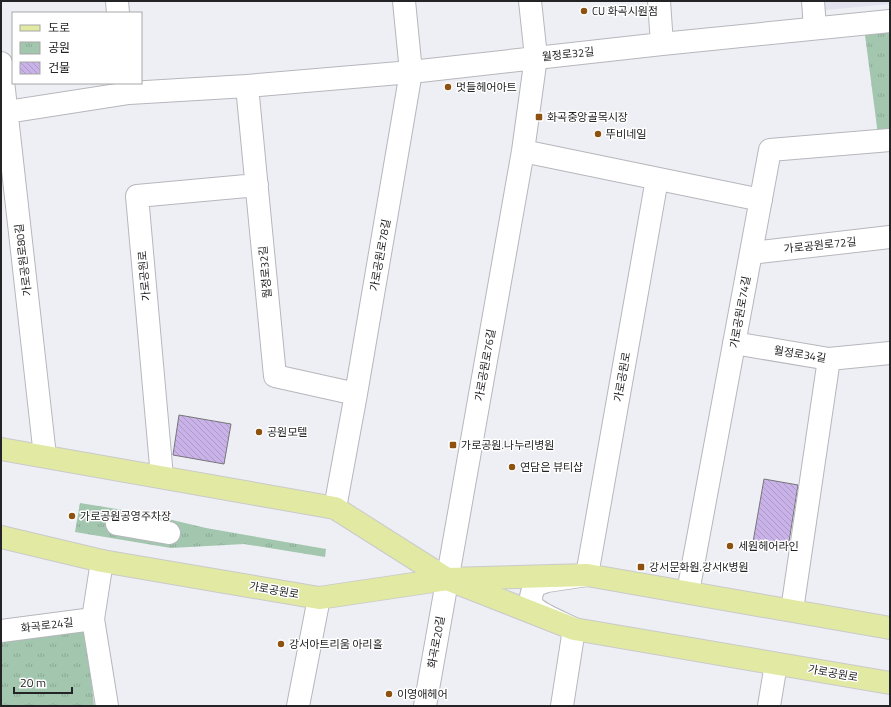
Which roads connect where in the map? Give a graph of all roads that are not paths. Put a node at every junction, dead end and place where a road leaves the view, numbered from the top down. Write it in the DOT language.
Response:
graph roads {
  1 [pos="117,1"];
  2 [pos="404,1"];
  3 [pos="530,1"];
  4 [pos="659,1"];
  5 [pos="813,1"];
  6 [pos="118,12"];
  7 [pos="890,21"];
  8 [pos="815,28"];
  9 [pos="662,44"];
  10 [pos="536,57"];
  11 [pos="1,63"];
  12 [pos="411,72"];
  13 [pos="247,86"];
  14 [pos="128,88"];
  15 [pos="3,113"];
  16 [pos="890,140"];
  17 [pos="523,151"];
  18 [pos="657,179"];
  19 [pos="257,185"];
  20 [pos="761,200"];
  21 [pos="890,237"];
  22 [pos="751,253"];
  23 [pos="734,343"];
  24 [pos="890,353"];
  25 [pos="830,359"];
  26 [pos="356,394"];
  27 [pos="1,449"];
  28 [pos="46,456"];
  29 [pos="162,477"];
  30 [pos="335,508"];
  31 [pos="117,524"];
  32 [pos="169,533"];
  33 [pos="1,537"];
  34 [pos="102,561"];
  35 [pos="587,575"];
  36 [pos="447,579"];
  37 [pos="688,592"];
  38 [pos="319,598"];
  39 [pos="792,610"];
  40 [pos="92,619"];
  41 [pos="890,628"];
  42 [pos="574,629"];
  43 [pos="1,630"];
  44 [pos="776,664"];
  45 [pos="890,683"];
  46 [pos="107,706"];
  47 [pos="298,706"];
  48 [pos="425,706"];
  49 [pos="562,706"];
  50 [pos="769,706"];
  1 -- 6 [label="street"];
  2 -- 12 [label="street, 가로공원로78길"];
  3 -- 10 [label="street, 가로공원로76길"];
  4 -- 9 [label="street"];
  5 -- 8 [label="street"];
  7 -- 8 [label="street, 월정로32길"];
  8 -- 9 [label="street, 월정로32길"];
  9 -- 10 [label="street, 월정로32길"];
  10 -- 12 [label="street, 월정로32길"];
  10 -- 17 [label="street, 가로공원로76길"];
  11 -- 15 [label="street, 가로공원로80길"];
  12 -- 13 [label="street, 월정로32길"];
  12 -- 26 [label="street, 가로공원로78길"];
  13 -- 14 [label="street, 월정로32길"];
  13 -- 19 [label="street, 월정로32길"];
  14 -- 15 [label="street, 월정로32길"];
  15 -- 28 [label="street, 가로공원로80길"];
  16 -- 20 [label="street, 가로공원로74길"];
  17 -- 18 [label="street"];
  17 -- 36 [label="street, 가로공원로76길"];
  18 -- 20 [label="street"];
  18 -- 35 [label="street, 가로공원로"];
  19 -- 26 [label="street, 월정로32길"];
  19 -- 29 [label="street, 가로공원로"];
  20 -- 22 [label="street, 가로공원로74길"];
  21 -- 22 [label="street, 가로공원로72길"];
  22 -- 23 [label="street, 가로공원로74길"];
  23 -- 25 [label="street, 월정로34길"];
  23 -- 37 [label="street, 가로공원로74길"];
  24 -- 25 [label="street, 월정로34길"];
  25 -- 39 [label="street"];
  26 -- 30 [label="street, 가로공원로78길"];
  27 -- 28 [label="main road, 가로공원로"];
  28 -- 29 [label="main road, 가로공원로"];
  29 -- 30 [label="main road, 가로공원로"];
  30 -- 36 [label="main road, 가로공원로"];
  31 -- 32 [label="street"];
  33 -- 34 [label="main road, 가로공원로"];
  34 -- 38 [label="main road, 가로공원로"];
  34 -- 40 [label="street"];
  35 -- 36 [label="main road, 가로공원로"];
  35 -- 37 [label="main road, 가로공원로"];
  35 -- 42 [label="street"];
  36 -- 38 [label="main road, 가로공원로"];
  36 -- 42 [label="main road, 가로공원로"];
  36 -- 48 [label="street, 화곡로20길"];
  37 -- 39 [label="main road, 가로공원로"];
  38 -- 47 [label="street"];
  39 -- 41 [label="main road, 가로공원로"];
  40 -- 43 [label="street, 화곡로24길"];
  40 -- 46 [label="street"];
  42 -- 44 [label="main road, 가로공원로"];
  42 -- 49 [label="street"];
  44 -- 45 [label="main road, 가로공원로"];
  44 -- 50 [label="street"];
}
